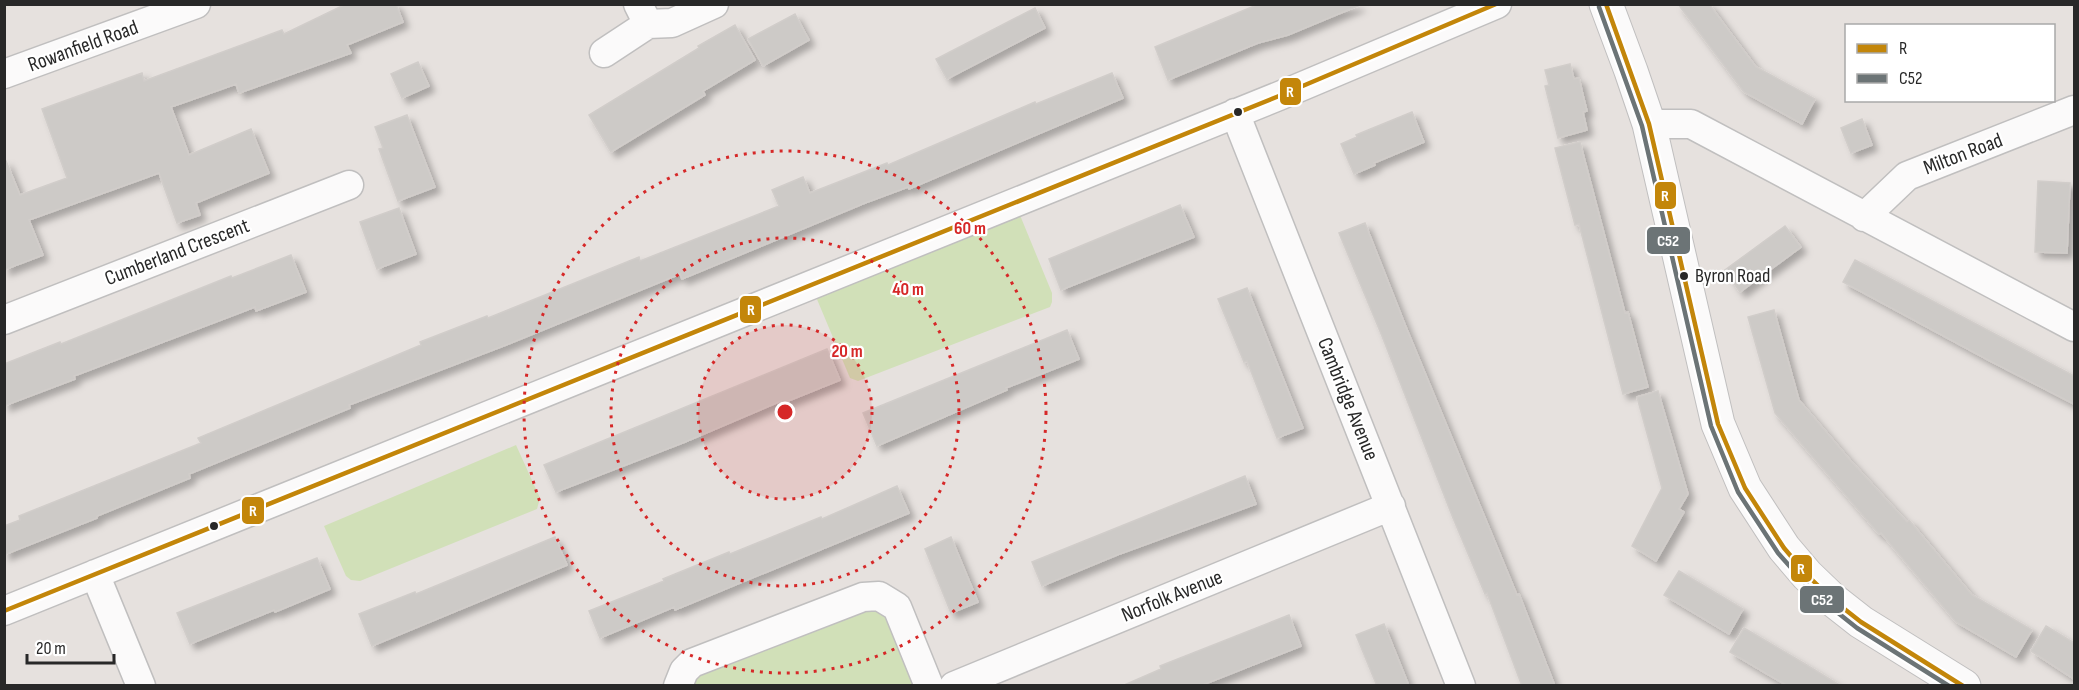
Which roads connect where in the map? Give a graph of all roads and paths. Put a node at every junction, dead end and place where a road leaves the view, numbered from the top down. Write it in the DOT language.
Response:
graph roads {
  1 [pos="196,4"];
  2 [pos="714,4"];
  3 [pos="1497,4"];
  4 [pos="1606,4"];
  5 [pos="643,14"];
  6 [pos="604,53"];
  7 [pos="4,74"];
  8 [pos="2074,110"];
  9 [pos="1235,113"];
  10 [pos="1649,124"];
  11 [pos="348,185"];
  12 [pos="1864,217"];
  13 [pos="4,320"];
  14 [pos="2074,327"];
  15 [pos="1390,506"];
  16 [pos="95,574"];
  17 [pos="4,611"];
  18 [pos="141,686"];
  19 [pos="678,686"];
  20 [pos="929,686"];
  21 [pos="954,686"];
  22 [pos="1461,686"];
  23 [pos="1964,686"];
  1 -- 7 [label="street, Rowanfield Road"];
  2 -- 5 [label="street"];
  3 -- 9 [label="street"];
  4 -- 10 [label="street"];
  5 -- 6 [label="street"];
  8 -- 12 [label="street, Milton Road"];
  9 -- 15 [label="street, Cambridge Avenue"];
  9 -- 16 [label="street"];
  10 -- 12 [label="street"];
  10 -- 23 [label="street"];
  11 -- 13 [label="street, Cumberland Crescent"];
  12 -- 14 [label="street"];
  15 -- 21 [label="street, Norfolk Avenue"];
  15 -- 22 [label="street, Cambridge Avenue"];
  16 -- 17 [label="street"];
  16 -- 18 [label="street"];
  19 -- 20 [label="street"];
}
